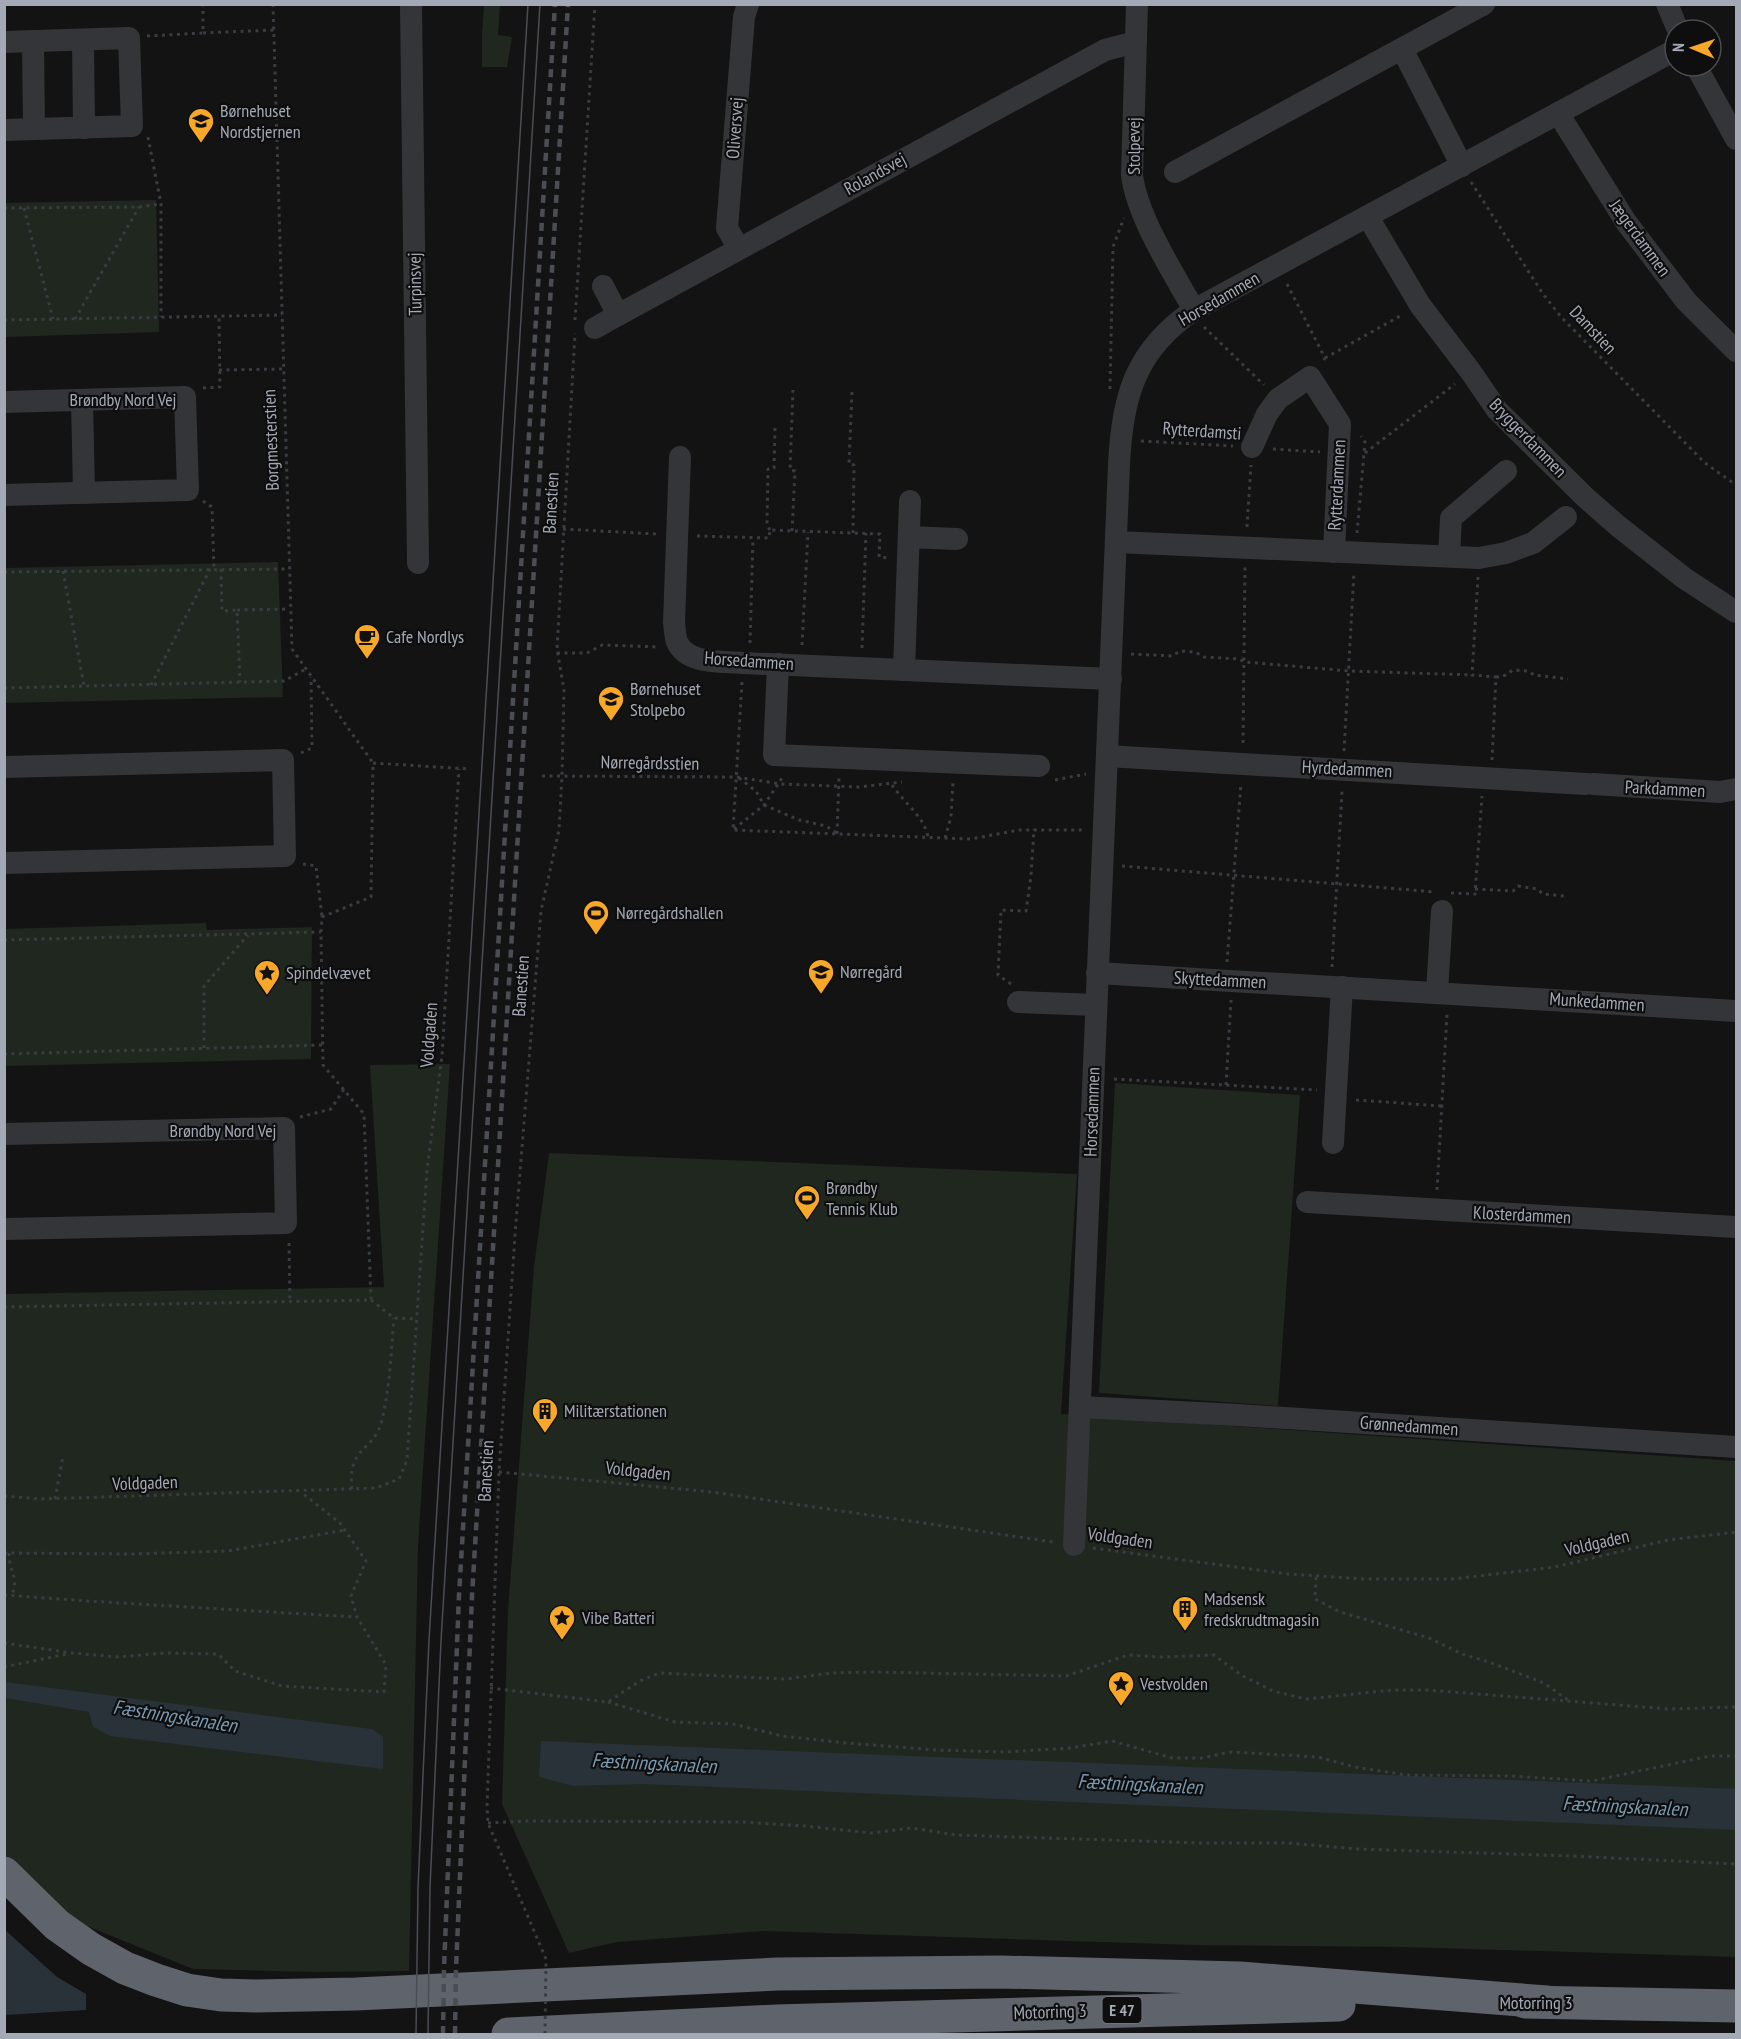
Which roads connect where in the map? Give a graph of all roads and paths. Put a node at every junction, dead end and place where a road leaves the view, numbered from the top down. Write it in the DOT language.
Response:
graph roads {
  1 [pos="203,4"];
  2 [pos="273,4"];
  3 [pos="411,4"];
  4 [pos="594,4"];
  5 [pos="748,4"];
  6 [pos="1137,4"];
  7 [pos="1484,4"];
  8 [pos="1667,4"];
  9 [pos="1673,18"];
  10 [pos="274,30"];
  11 [pos="204,33"];
  12 [pos="141,36"];
  13 [pos="83,40"];
  14 [pos="33,41"];
  15 [pos="4,42"];
  16 [pos="1136,42"];
  17 [pos="1402,49"];
  18 [pos="1663,56"];
  19 [pos="1703,78"];
  20 [pos="1558,112"];
  21 [pos="84,128"];
  22 [pos="34,129"];
  23 [pos="4,130"];
  24 [pos="143,132"];
  25 [pos="1737,139"];
  26 [pos="1462,166"];
  27 [pos="1175,172"];
  28 [pos="1134,188"];
  29 [pos="160,204"];
  30 [pos="139,207"];
  31 [pos="4,208"];
  32 [pos="24,208"];
  33 [pos="1368,217"];
  34 [pos="739,249"];
  35 [pos="1278,266"];
  36 [pos="603,286"];
  37 [pos="1420,305"];
  38 [pos="1194,310"];
  39 [pos="282,315"];
  40 [pos="618,315"];
  41 [pos="219,316"];
  42 [pos="161,317"];
  43 [pos="53,319"];
  44 [pos="75,319"];
  45 [pos="4,320"];
  46 [pos="595,328"];
  47 [pos="1737,351"];
  48 [pos="1325,358"];
  49 [pos="283,369"];
  50 [pos="219,370"];
  51 [pos="1471,372"];
  52 [pos="1310,377"];
  53 [pos="793,390"];
  54 [pos="852,392"];
  55 [pos="185,397"];
  56 [pos="1278,399"];
  57 [pos="82,400"];
  58 [pos="4,402"];
  59 [pos="775,428"];
  60 [pos="1121,432"];
  61 [pos="1359,433"];
  62 [pos="1252,447"];
  63 [pos="1339,453"];
  64 [pos="1364,454"];
  65 [pos="680,458"];
  66 [pos="1506,471"];
  67 [pos="1737,485"];
  68 [pos="188,490"];
  69 [pos="84,493"];
  70 [pos="4,495"];
  71 [pos="910,501"];
  72 [pos="1566,517"];
  73 [pos="563,529"];
  74 [pos="770,531"];
  75 [pos="792,531"];
  76 [pos="808,531"];
  77 [pos="853,533"];
  78 [pos="866,533"];
  79 [pos="678,535"];
  80 [pos="753,538"];
  81 [pos="957,539"];
  82 [pos="1116,542"];
  83 [pos="908,548"];
  84 [pos="1245,548"];
  85 [pos="1345,553"];
  86 [pos="1449,556"];
  87 [pos="1479,558"];
  88 [pos="418,563"];
  89 [pos="212,569"];
  90 [pos="221,569"];
  91 [pos="288,569"];
  92 [pos="63,571"];
  93 [pos="4,572"];
  94 [pos="290,609"];
  95 [pos="237,610"];
  96 [pos="1737,612"];
  97 [pos="681,648"];
  98 [pos="557,653"];
  99 [pos="1112,653"];
  100 [pos="1245,662"];
  101 [pos="746,663"];
  102 [pos="778,664"];
  103 [pos="801,665"];
  104 [pos="861,668"];
  105 [pos="306,669"];
  106 [pos="904,670"];
  107 [pos="1349,671"];
  108 [pos="311,674"];
  109 [pos="1472,675"];
  110 [pos="1496,677"];
  111 [pos="1111,679"];
  112 [pos="1568,680"];
  113 [pos="240,682"];
  114 [pos="151,685"];
  115 [pos="84,686"];
  116 [pos="4,688"];
  117 [pos="1107,756"];
  118 [pos="283,760"];
  119 [pos="782,760"];
  120 [pos="886,760"];
  121 [pos="954,762"];
  122 [pos="1243,764"];
  123 [pos="1039,766"];
  124 [pos="4,767"];
  125 [pos="459,768"];
  126 [pos="840,768"];
  127 [pos="469,769"];
  128 [pos="1343,769"];
  129 [pos="542,776"];
  130 [pos="562,776"];
  131 [pos="737,777"];
  132 [pos="1483,777"];
  133 [pos="1590,784"];
  134 [pos="1737,789"];
  135 [pos="764,805"];
  136 [pos="1034,829"];
  137 [pos="733,830"];
  138 [pos="1103,831"];
  139 [pos="837,834"];
  140 [pos="928,837"];
  141 [pos="945,838"];
  142 [pos="4,862"];
  143 [pos="304,864"];
  144 [pos="1102,865"];
  145 [pos="1233,876"];
  146 [pos="1336,884"];
  147 [pos="1475,889"];
  148 [pos="1564,896"];
  149 [pos="1442,911"];
  150 [pos="322,917"];
  151 [pos="321,932"];
  152 [pos="249,934"];
  153 [pos="4,940"];
  154 [pos="1097,973"];
  155 [pos="1232,981"];
  156 [pos="1336,986"];
  157 [pos="1447,993"];
  158 [pos="1018,1002"];
  159 [pos="1096,1005"];
  160 [pos="1737,1011"];
  161 [pos="323,1045"];
  162 [pos="204,1048"];
  163 [pos="4,1054"];
  164 [pos="1093,1078"];
  165 [pos="1226,1085"];
  166 [pos="344,1089"];
  167 [pos="1337,1095"];
  168 [pos="1442,1106"];
  169 [pos="284,1128"];
  170 [pos="4,1134"];
  171 [pos="1333,1143"];
  172 [pos="1306,1202"];
  173 [pos="1436,1210"];
  174 [pos="286,1223"];
  175 [pos="1737,1227"];
  176 [pos="4,1229"];
  177 [pos="371,1300"];
  178 [pos="290,1301"];
  179 [pos="394,1318"];
  180 [pos="417,1319"];
  181 [pos="1080,1407"];
  182 [pos="1737,1447"];
  183 [pos="63,1456"];
  184 [pos="499,1472"];
  185 [pos="352,1489"];
  186 [pos="301,1492"];
  187 [pos="4,1496"];
  188 [pos="55,1499"];
  189 [pos="345,1530"];
  190 [pos="1737,1532"];
  191 [pos="1074,1545"];
  192 [pos="7,1553"];
  193 [pos="1316,1576"];
  194 [pos="4,1594"];
  195 [pos="12,1595"];
  196 [pos="357,1617"];
  197 [pos="4,1643"];
  198 [pos="72,1653"];
  199 [pos="4,1667"];
  200 [pos="490,1688"];
  201 [pos="1569,1701"];
  202 [pos="608,1702"];
  203 [pos="1737,1707"];
  204 [pos="1737,1756"];
  205 [pos="488,1823"];
  206 [pos="1737,1864"];
  207 [pos="4,1873"];
  208 [pos="1547,2002"];
  209 [pos="1737,2006"];
  210 [pos="508,2034"];
  211 [pos="545,2034"];
  1 -- 11 [label="path"];
  2 -- 10 [label="path, Borgmesterstien"];
  3 -- 88 [label="street, Turpinsvej"];
  4 -- 73 [label="path, Banestien"];
  5 -- 34 [label="street, Oliversvej"];
  6 -- 16 [label="street, Stolpevej"];
  7 -- 17 [label="street"];
  8 -- 9 [label="street"];
  10 -- 11 [label="path"];
  10 -- 39 [label="path, Borgmesterstien"];
  11 -- 12 [label="path"];
  13 -- 14 [label="street"];
  13 -- 21 [label="street"];
  13 -- 21 [label="street"];
  14 -- 15 [label="street"];
  14 -- 22 [label="street"];
  16 -- 28 [label="street, Stolpevej"];
  16 -- 34 [label="street, Rolandsvej"];
  17 -- 26 [label="street"];
  17 -- 27 [label="street"];
  18 -- 20 [label="street, Horsedammen"];
  19 -- 25 [label="street"];
  20 -- 26 [label="street, Horsedammen"];
  20 -- 47 [label="street, Jægerdammen"];
  21 -- 22 [label="street"];
  22 -- 23 [label="street"];
  24 -- 29 [label="path"];
  26 -- 33 [label="street, Horsedammen"];
  26 -- 67 [label="path, Damstien"];
  28 -- 38 [label="street, Stolpevej"];
  28 -- 60 [label="path"];
  29 -- 30 [label="path"];
  29 -- 42 [label="path"];
  30 -- 32 [label="path"];
  30 -- 44 [label="path"];
  31 -- 32 [label="path"];
  32 -- 43 [label="path"];
  33 -- 35 [label="street, Horsedammen"];
  33 -- 37 [label="street, Bryggerdammen"];
  34 -- 40 [label="street, Rolandsvej"];
  35 -- 38 [label="street, Horsedammen"];
  35 -- 48 [label="path"];
  36 -- 40 [label="street"];
  37 -- 48 [label="path"];
  37 -- 51 [label="street, Bryggerdammen"];
  38 -- 56 [label="path"];
  38 -- 60 [label="street, Horsedammen"];
  39 -- 41 [label="path"];
  39 -- 49 [label="path, Borgmesterstien"];
  40 -- 46 [label="street, Rolandsvej"];
  41 -- 42 [label="path"];
  41 -- 50 [label="path"];
  42 -- 44 [label="path"];
  43 -- 44 [label="path"];
  43 -- 45 [label="path"];
  48 -- 52 [label="path"];
  49 -- 50 [label="path"];
  49 -- 91 [label="path, Borgmesterstien"];
  50 -- 55 [label="path"];
  51 -- 64 [label="path"];
  51 -- 96 [label="street, Bryggerdammen"];
  52 -- 56 [label="street"];
  52 -- 63 [label="street, Rytterdammen"];
  53 -- 75 [label="path"];
  54 -- 77 [label="path"];
  55 -- 57 [label="street, Brøndby Nord Vej"];
  55 -- 68 [label="street, Brøndby Nord Vej"];
  56 -- 62 [label="street"];
  57 -- 58 [label="street, Brøndby Nord Vej"];
  57 -- 69 [label="street"];
  59 -- 74 [label="path"];
  60 -- 62 [label="path, Rytterdamsti"];
  60 -- 82 [label="street, Horsedammen"];
  61 -- 64 [label="path"];
  62 -- 63 [label="path"];
  62 -- 84 [label="path, Rytterdamsti"];
  63 -- 64 [label="path"];
  63 -- 85 [label="street, Rytterdammen"];
  64 -- 85 [label="path"];
  65 -- 79 [label="street, Horsedammen"];
  66 -- 86 [label="street"];
  68 -- 69 [label="street"];
  68 -- 89 [label="path"];
  69 -- 70 [label="street"];
  71 -- 83 [label="street"];
  72 -- 87 [label="street, Rytterdammen"];
  73 -- 79 [label="path"];
  73 -- 98 [label="path, Banestien"];
  74 -- 75 [label="path"];
  74 -- 80 [label="path"];
  75 -- 76 [label="path"];
  76 -- 77 [label="path"];
  76 -- 103 [label="path"];
  77 -- 78 [label="path"];
  78 -- 83 [label="path"];
  78 -- 104 [label="path"];
  79 -- 80 [label="path"];
  79 -- 97 [label="street, Horsedammen"];
  80 -- 101 [label="path"];
  81 -- 83 [label="street"];
  82 -- 84 [label="street, Rytterdammen"];
  82 -- 99 [label="street, Horsedammen"];
  83 -- 106 [label="street"];
  84 -- 85 [label="street, Rytterdammen"];
  84 -- 100 [label="path, Rytterdamsti"];
  85 -- 86 [label="street, Rytterdammen"];
  85 -- 107 [label="path"];
  86 -- 87 [label="street, Rytterdammen"];
  87 -- 109 [label="path"];
  89 -- 90 [label="path"];
  89 -- 92 [label="path"];
  89 -- 114 [label="path"];
  90 -- 91 [label="path"];
  90 -- 95 [label="path"];
  91 -- 94 [label="path, Borgmesterstien"];
  92 -- 93 [label="path"];
  92 -- 115 [label="path"];
  94 -- 95 [label="path"];
  94 -- 105 [label="path, Borgmesterstien"];
  95 -- 113 [label="path"];
  97 -- 98 [label="path"];
  97 -- 101 [label="street, Horsedammen"];
  98 -- 130 [label="path, Banestien"];
  99 -- 100 [label="path"];
  99 -- 111 [label="street, Horsedammen"];
  100 -- 107 [label="path"];
  100 -- 122 [label="path, Rytterdamsti"];
  101 -- 102 [label="street, Horsedammen"];
  101 -- 131 [label="path"];
  102 -- 103 [label="street, Horsedammen"];
  102 -- 119 [label="street"];
  103 -- 104 [label="street, Horsedammen"];
  104 -- 106 [label="street, Horsedammen"];
  105 -- 108 [label="path, Borgmesterstien"];
  105 -- 113 [label="path"];
  106 -- 111 [label="street, Horsedammen"];
  107 -- 109 [label="path"];
  107 -- 128 [label="path"];
  108 -- 118 [label="path"];
  108 -- 125 [label="path, Borgmesterstien"];
  109 -- 110 [label="path"];
  110 -- 112 [label="path"];
  110 -- 132 [label="path"];
  111 -- 117 [label="street, Horsedammen"];
  113 -- 114 [label="path"];
  114 -- 115 [label="path"];
  115 -- 116 [label="path"];
  117 -- 122 [label="street, Hyrdedammen"];
  117 -- 138 [label="street, Horsedammen"];
  118 -- 124 [label="street"];
  118 -- 142 [label="street"];
  119 -- 120 [label="street"];
  119 -- 126 [label="street"];
  119 -- 135 [label="path"];
  120 -- 121 [label="street"];
  120 -- 126 [label="street"];
  120 -- 140 [label="path"];
  121 -- 123 [label="street"];
  121 -- 141 [label="path"];
  122 -- 128 [label="street, Hyrdedammen"];
  122 -- 145 [label="path, Rytterdamsti"];
  125 -- 127 [label="path"];
  125 -- 180 [label="path, Voldgaden"];
  126 -- 139 [label="path"];
  128 -- 132 [label="street, Hyrdedammen"];
  128 -- 146 [label="path"];
  129 -- 130 [label="path, Nørregårdsstien"];
  130 -- 131 [label="path, Nørregårdsstien"];
  130 -- 184 [label="path, Banestien"];
  131 -- 135 [label="path"];
  131 -- 137 [label="path"];
  132 -- 133 [label="street, Hyrdedammen"];
  132 -- 147 [label="path"];
  133 -- 134 [label="street, Parkdammen"];
  135 -- 137 [label="path"];
  135 -- 139 [label="path"];
  136 -- 138 [label="path"];
  136 -- 141 [label="path"];
  136 -- 158 [label="path"];
  137 -- 139 [label="path"];
  138 -- 144 [label="street, Horsedammen"];
  139 -- 140 [label="path"];
  140 -- 141 [label="path"];
  143 -- 150 [label="path"];
  144 -- 145 [label="path"];
  144 -- 154 [label="street, Horsedammen"];
  145 -- 146 [label="path"];
  145 -- 155 [label="path, Rytterdamsti"];
  146 -- 147 [label="path"];
  146 -- 156 [label="path"];
  147 -- 148 [label="path"];
  149 -- 157 [label="street"];
  151 -- 152 [label="path"];
  152 -- 153 [label="path"];
  152 -- 162 [label="path"];
  154 -- 155 [label="street, Skyttedammen"];
  154 -- 159 [label="street, Horsedammen"];
  155 -- 156 [label="street, Skyttedammen"];
  155 -- 165 [label="path, Rytterdamsti"];
  156 -- 157 [label="street, Skyttedammen"];
  156 -- 167 [label="street"];
  157 -- 160 [label="street, Munkedammen"];
  157 -- 168 [label="path"];
  158 -- 159 [label="street"];
  159 -- 164 [label="street, Horsedammen"];
  161 -- 162 [label="path"];
  162 -- 163 [label="path"];
  164 -- 165 [label="path"];
  164 -- 181 [label="street, Horsedammen"];
  165 -- 167 [label="path"];
  166 -- 169 [label="path"];
  167 -- 168 [label="path"];
  167 -- 171 [label="street"];
  168 -- 173 [label="path"];
  169 -- 170 [label="street, Brøndby Nord Vej"];
  169 -- 174 [label="street, Brøndby Nord Vej"];
  172 -- 173 [label="street, Klosterdammen"];
  173 -- 175 [label="street, Klosterdammen"];
  174 -- 176 [label="street"];
  174 -- 178 [label="path"];
  177 -- 179 [label="path"];
  179 -- 180 [label="path"];
  179 -- 185 [label="path"];
  180 -- 185 [label="path, Voldgaden"];
  181 -- 182 [label="street, Grønnedammen"];
  181 -- 191 [label="street, Horsedammen"];
  183 -- 188 [label="path"];
  184 -- 191 [label="path, Voldgaden"];
  184 -- 200 [label="path, Banestien"];
  185 -- 186 [label="path, Voldgaden"];
  186 -- 188 [label="path, Voldgaden"];
  186 -- 189 [label="path"];
  187 -- 188 [label="path, Voldgaden"];
  189 -- 192 [label="path"];
  189 -- 196 [label="path"];
  190 -- 193 [label="path, Voldgaden"];
  191 -- 193 [label="path, Voldgaden"];
  192 -- 195 [label="path"];
  193 -- 201 [label="path"];
  194 -- 195 [label="path"];
  195 -- 196 [label="path"];
  196 -- 198 [label="path"];
  197 -- 198 [label="path"];
  198 -- 199 [label="path"];
  200 -- 202 [label="path"];
  200 -- 205 [label="path, Banestien"];
  201 -- 202 [label="path"];
  201 -- 203 [label="path"];
  202 -- 204 [label="path"];
  205 -- 206 [label="path"];
  205 -- 211 [label="path, Banestien, bridge"];
  207 -- 208 [label="highway"];
  208 -- 209 [label="highway, Motorring 3 / E 47"];
  208 -- 210 [label="highway, Motorring 3 / E 47"];
}
